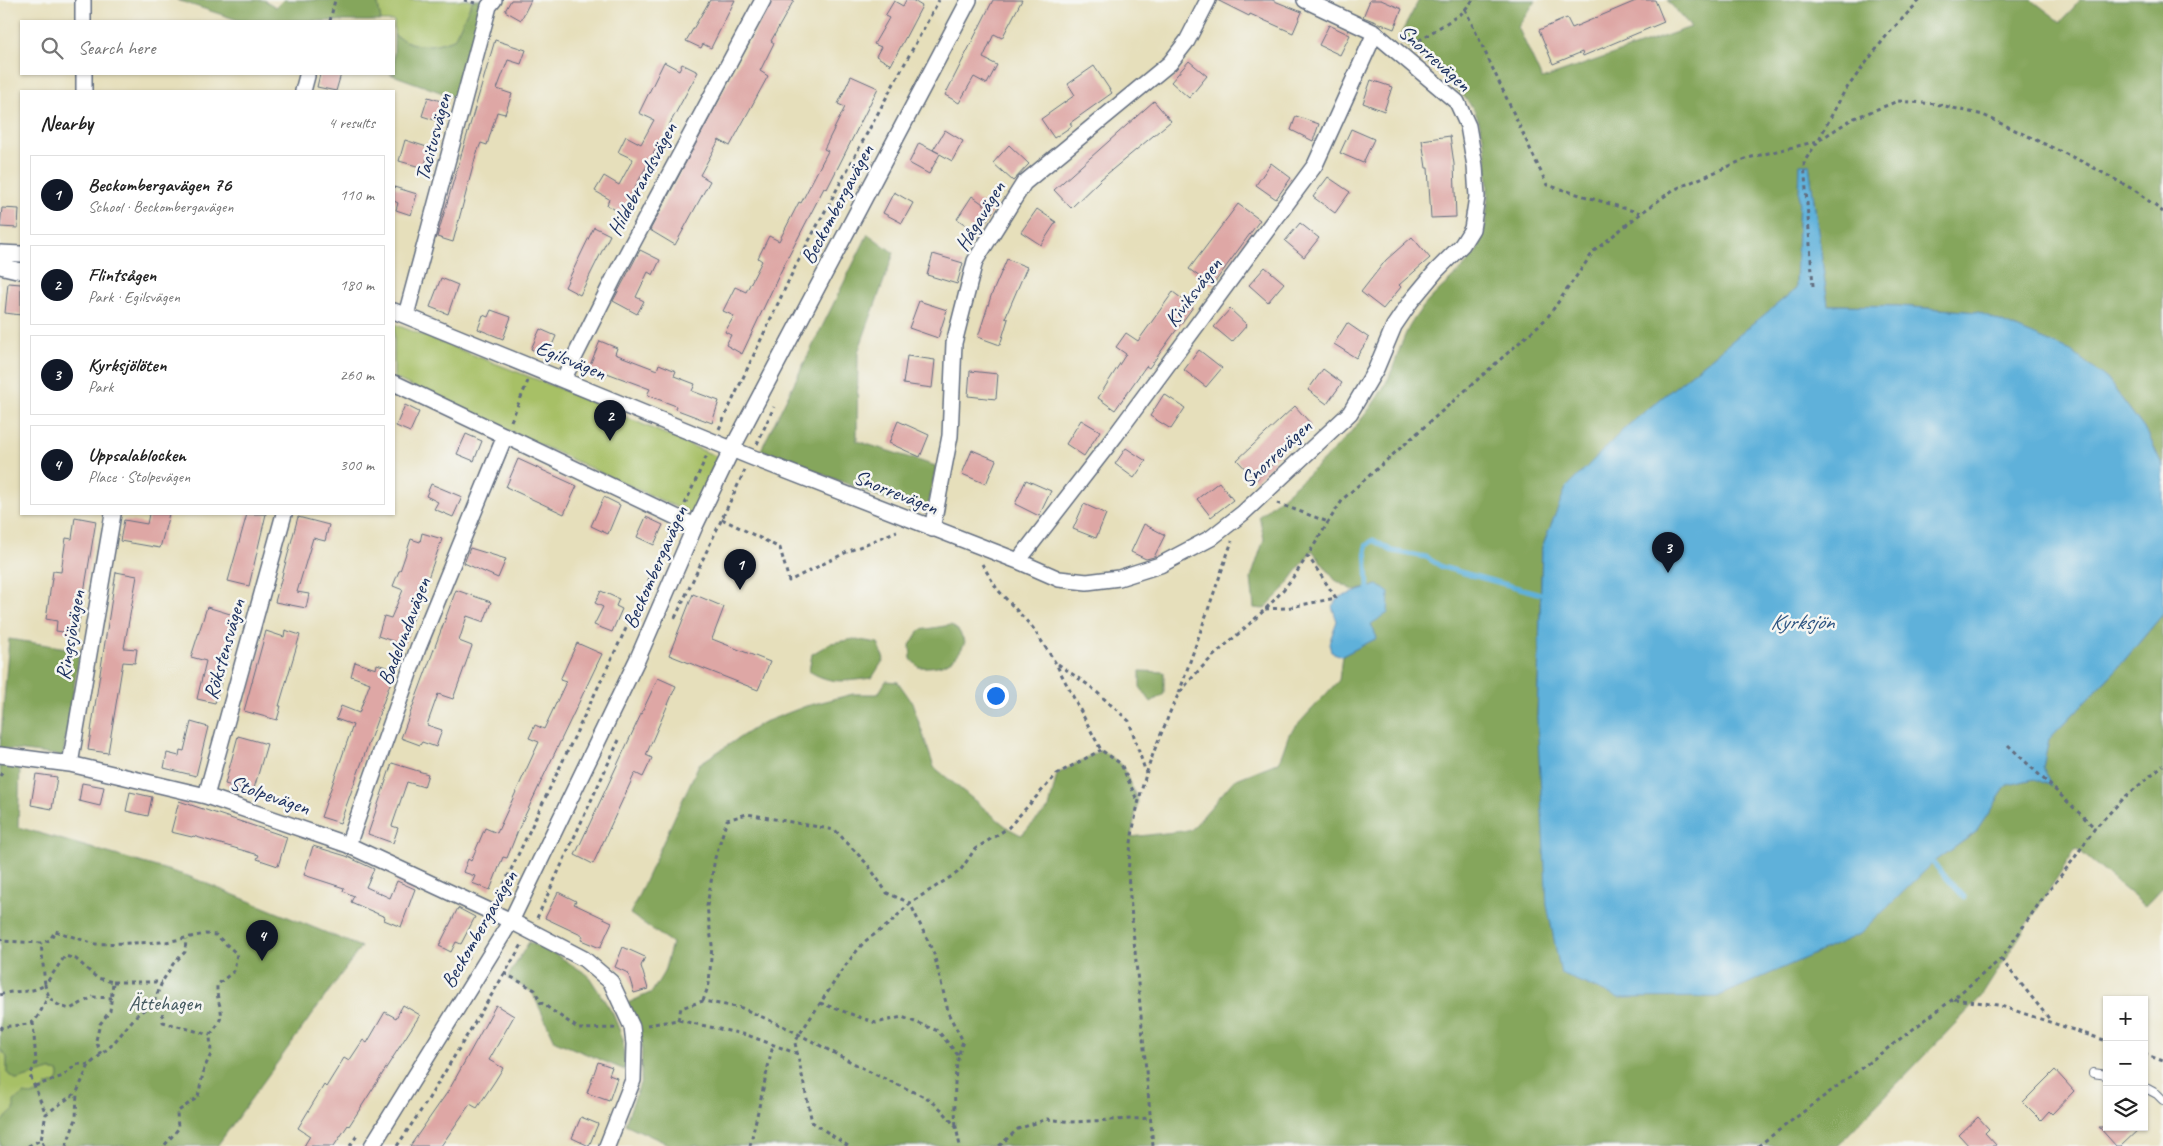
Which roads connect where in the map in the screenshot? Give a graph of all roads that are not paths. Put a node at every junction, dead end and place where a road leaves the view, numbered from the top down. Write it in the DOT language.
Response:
graph roads {
  1 [pos="83,0"];
  2 [pos="494,0"];
  3 [pos="763,0"];
  4 [pos="969,0"];
  5 [pos="1208,0"];
  6 [pos="1306,0"];
  7 [pos="83,20"];
  8 [pos="1375,33"];
  9 [pos="84,75"];
  10 [pos="307,76"];
  11 [pos="84,90"];
  12 [pos="303,90"];
  13 [pos="0,254"];
  14 [pos="20,254"];
  15 [pos="0,266"];
  16 [pos="20,270"];
  17 [pos="400,313"];
  18 [pos="563,380"];
  19 [pos="395,383"];
  20 [pos="505,436"];
  21 [pos="732,449"];
  22 [pos="112,515"];
  23 [pos="284,515"];
  24 [pos="695,526"];
  25 [pos="932,529"];
  26 [pos="1018,561"];
  27 [pos="0,754"];
  28 [pos="70,764"];
  29 [pos="206,796"];
  30 [pos="348,844"];
  31 [pos="511,921"];
  32 [pos="2093,1073"];
  33 [pos="2103,1074"];
  34 [pos="2148,1090"];
  35 [pos="2163,1100"];
  36 [pos="372,1146"];
  37 [pos="608,1146"];
  1 -- 7 [label="street"];
  2 -- 17 [label="street, Tacitusvägen"];
  3 -- 18 [label="street, Hildebrandsvägen"];
  4 -- 21 [label="street, Beckombergavägen"];
  5 -- 25 [label="street, Hågavägen"];
  6 -- 8 [label="street, Snorrevägen"];
  8 -- 26 [label="street, Kiviksvägen"];
  8 -- 26 [label="street, Snorrevägen"];
  9 -- 11 [label="street"];
  10 -- 12 [label="street"];
  13 -- 14 [label="street"];
  15 -- 16 [label="street"];
  17 -- 18 [label="street, Egilsvägen"];
  18 -- 21 [label="street, Egilsvägen"];
  19 -- 20 [label="street"];
  20 -- 24 [label="street"];
  20 -- 30 [label="street, Badelundavägen"];
  21 -- 24 [label="street, Beckombergavägen"];
  21 -- 25 [label="street, Snorrevägen"];
  22 -- 28 [label="street, Ringsjövägen"];
  23 -- 29 [label="street, Rökstensvägen"];
  24 -- 31 [label="street, Beckombergavägen"];
  25 -- 26 [label="street, Snorrevägen"];
  27 -- 28 [label="street, Stolpevägen"];
  28 -- 29 [label="street, Stolpevägen"];
  29 -- 30 [label="street, Stolpevägen"];
  30 -- 31 [label="street, Stolpevägen"];
  31 -- 36 [label="street, Beckombergavägen"];
  31 -- 37 [label="street, Stolpevägen"];
  32 -- 33 [label="lane"];
  34 -- 35 [label="lane"];
}
